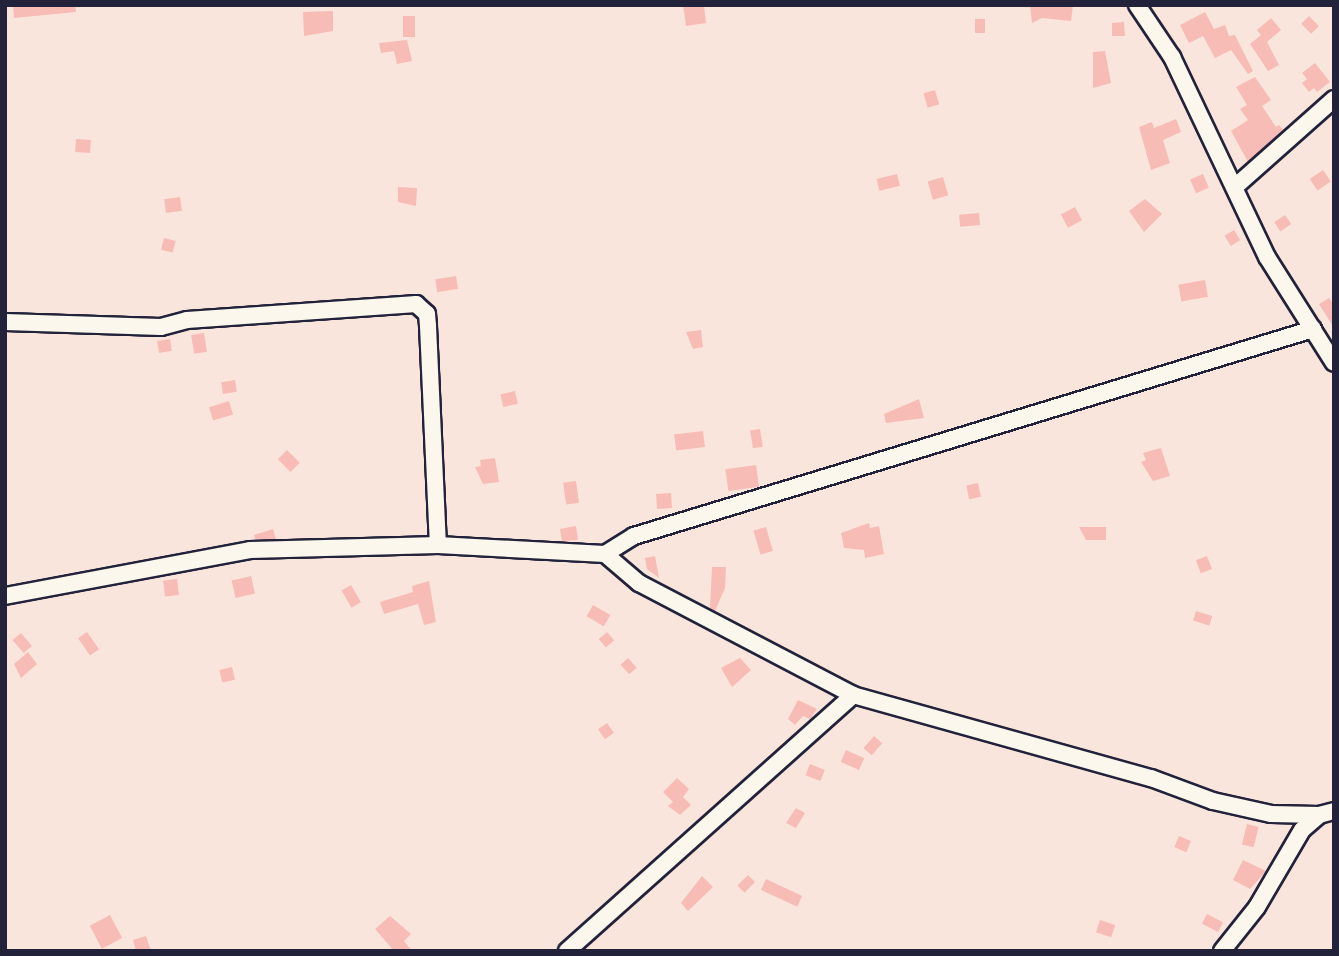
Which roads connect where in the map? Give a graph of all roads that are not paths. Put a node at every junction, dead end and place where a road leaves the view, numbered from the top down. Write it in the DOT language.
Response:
graph roads {
  1 [pos="1137,5"];
  2 [pos="1334,99"];
  3 [pos="1236,186"];
  4 [pos="5,322"];
  5 [pos="1313,329"];
  6 [pos="1334,363"];
  7 [pos="438,545"];
  8 [pos="605,554"];
  9 [pos="5,596"];
  10 [pos="853,695"];
  11 [pos="1326,813"];
  12 [pos="566,951"];
  13 [pos="1222,951"];
  1 -- 3 [label="street"];
  2 -- 3 [label="street"];
  3 -- 5 [label="street"];
  4 -- 7 [label="street"];
  5 -- 6 [label="street"];
  5 -- 8 [label="street"];
  7 -- 8 [label="street"];
  7 -- 9 [label="street"];
  8 -- 10 [label="street"];
  10 -- 11 [label="street"];
  10 -- 12 [label="street"];
  11 -- 13 [label="street"];
}
